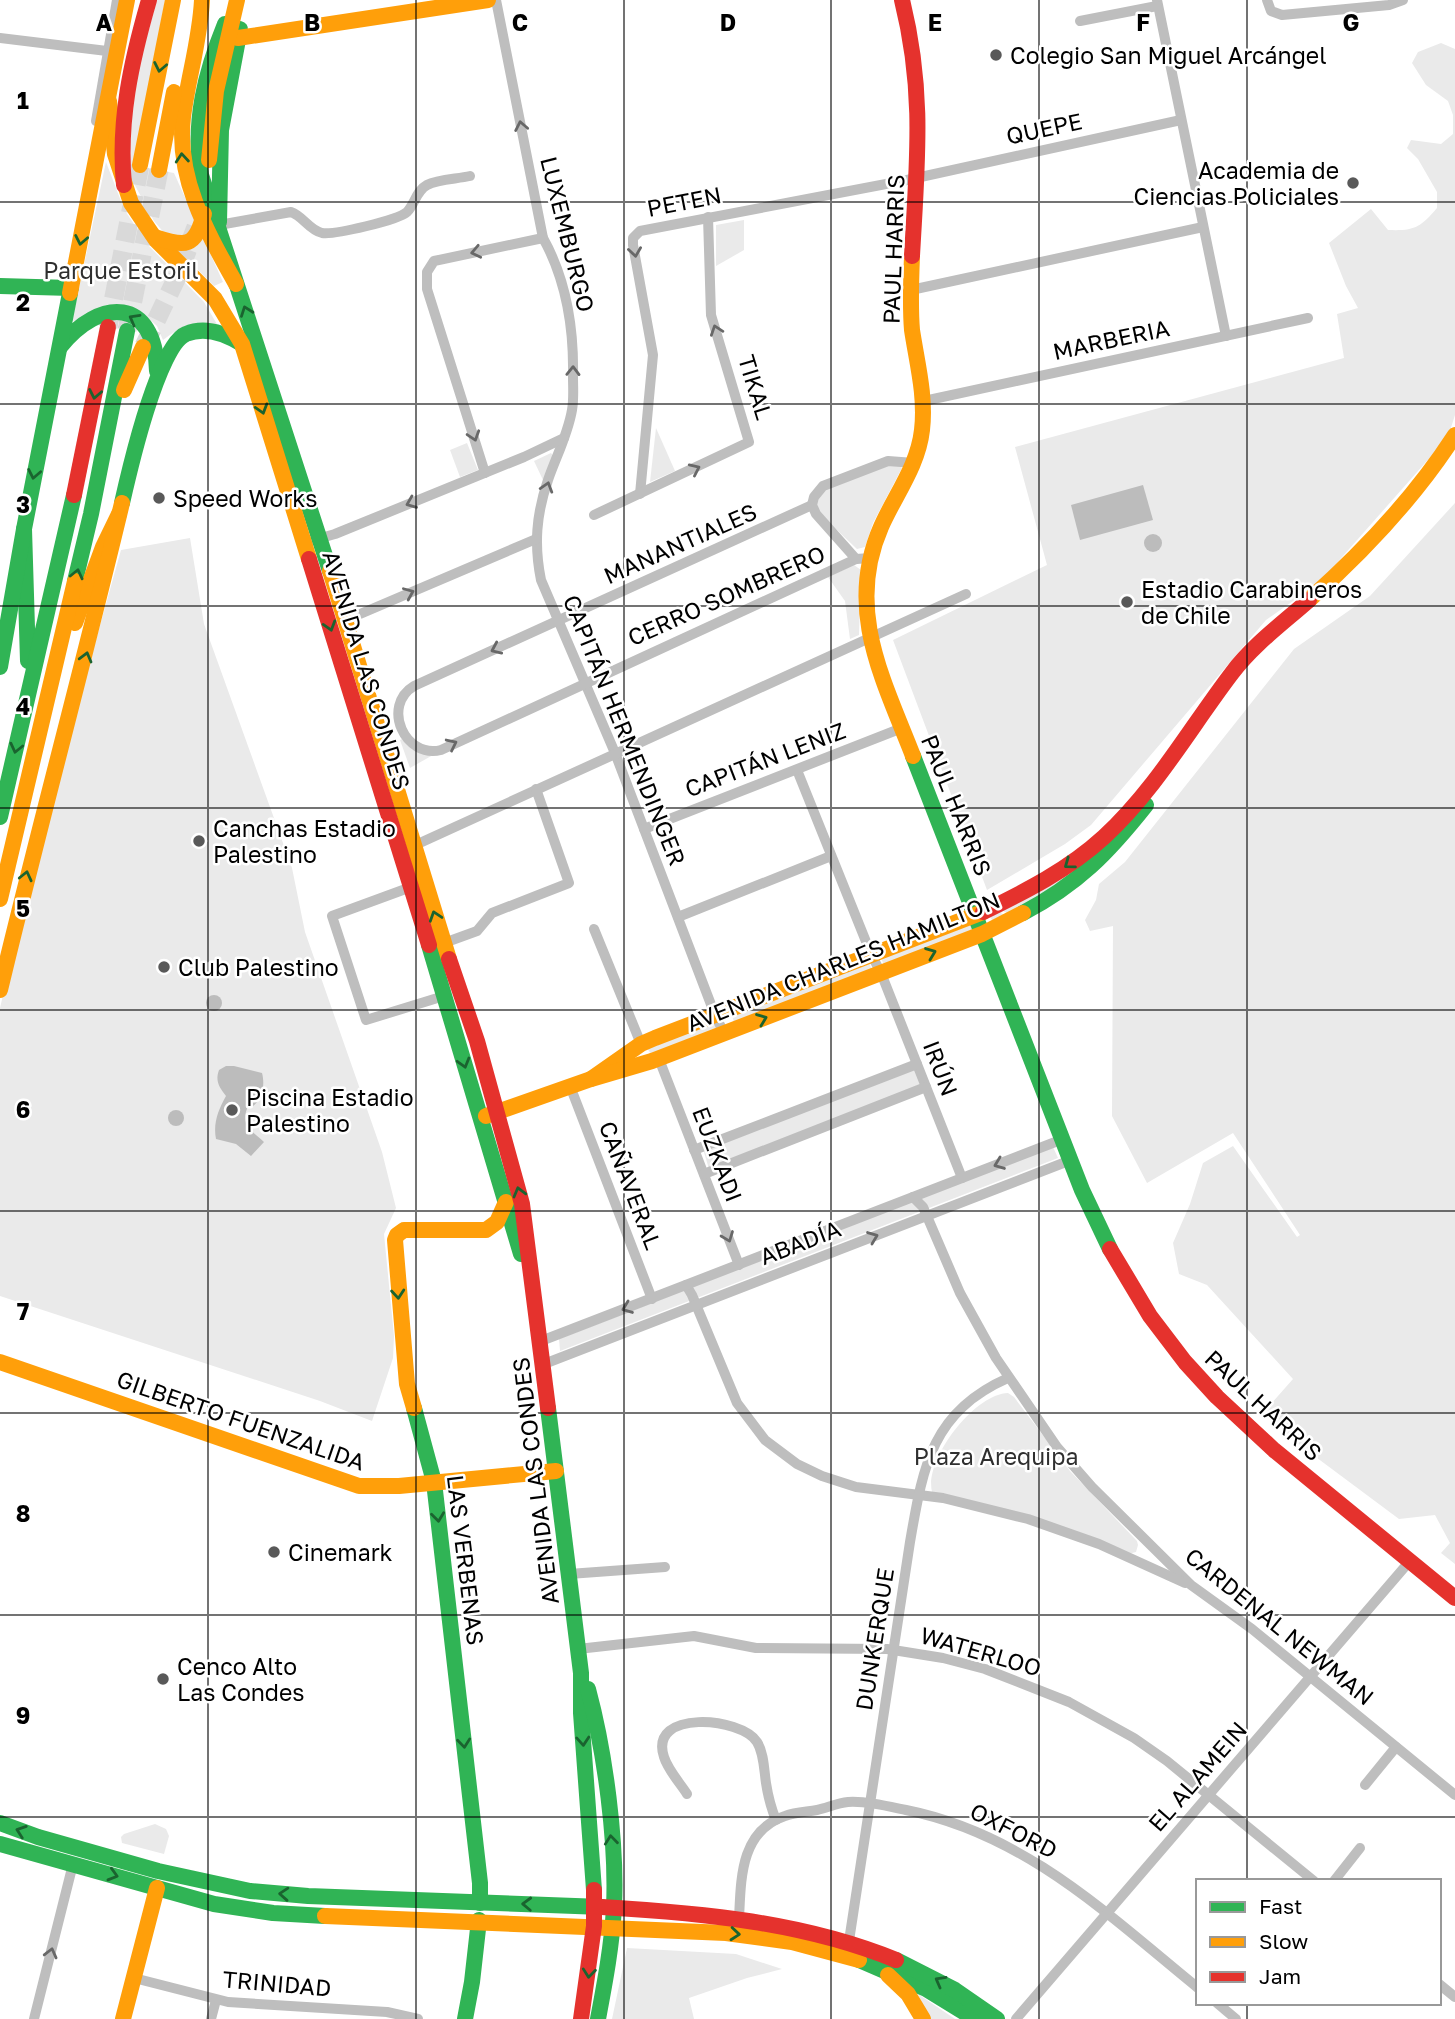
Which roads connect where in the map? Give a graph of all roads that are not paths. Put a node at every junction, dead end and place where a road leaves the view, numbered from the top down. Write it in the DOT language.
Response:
graph roads {
  1 [pos="117,0"];
  2 [pos="127,0"];
  3 [pos="149,0"];
  4 [pos="173,0"];
  5 [pos="193,0"];
  6 [pos="202,0"];
  7 [pos="237,0"];
  8 [pos="488,0"];
  9 [pos="496,0"];
  10 [pos="902,0"];
  11 [pos="1267,0"];
  12 [pos="1403,0"];
  13 [pos="1157,3"];
  14 [pos="436,4"];
  15 [pos="1080,21"];
  16 [pos="0,38"];
  17 [pos="238,38"];
  18 [pos="107,51"];
  19 [pos="109,102"];
  20 [pos="1181,120"];
  21 [pos="209,160"];
  22 [pos="141,165"];
  23 [pos="159,170"];
  24 [pos="93,173"];
  25 [pos="470,176"];
  26 [pos="917,178"];
  27 [pos="124,185"];
  28 [pos="204,185"];
  29 [pos="708,217"];
  30 [pos="202,223"];
  31 [pos="219,225"];
  32 [pos="1203,227"];
  33 [pos="151,235"];
  34 [pos="543,238"];
  35 [pos="236,284"];
  36 [pos="0,286"];
  37 [pos="71,288"];
  38 [pos="911,290"];
  39 [pos="1308,318"];
  40 [pos="108,327"];
  41 [pos="127,331"];
  42 [pos="1226,336"];
  43 [pos="242,344"];
  44 [pos="143,347"];
  45 [pos="59,348"];
  46 [pos="156,378"];
  47 [pos="924,401"];
  48 [pos="106,436"];
  49 [pos="564,438"];
  50 [pos="1454,438"];
  51 [pos="914,463"];
  52 [pos="485,473"];
  53 [pos="640,494"];
  54 [pos="812,505"];
  55 [pos="120,514"];
  56 [pos="594,515"];
  57 [pos="24,529"];
  58 [pos="536,539"];
  59 [pos="312,541"];
  60 [pos="864,558"];
  61 [pos="966,594"];
  62 [pos="346,620"];
  63 [pos="558,621"];
  64 [pos="869,638"];
  65 [pos="56,665"];
  66 [pos="0,667"];
  67 [pos="584,683"];
  68 [pos="28,698"];
  69 [pos="400,723"];
  70 [pos="902,728"];
  71 [pos="380,730"];
  72 [pos="615,753"];
  73 [pos="1173,758"];
  74 [pos="797,770"];
  75 [pos="536,789"];
  76 [pos="0,817"];
  77 [pos="644,829"];
  78 [pos="407,848"];
  79 [pos="831,856"];
  80 [pos="411,887"];
  81 [pos="0,899"];
  82 [pos="976,915"];
  83 [pos="678,917"];
  84 [pos="594,929"];
  85 [pos="982,934"];
  86 [pos="444,943"];
  87 [pos="871,954"];
  88 [pos="881,972"];
  89 [pos="0,990"];
  90 [pos="444,996"];
  91 [pos="715,1015"];
  92 [pos="724,1033"];
  93 [pos="641,1044"];
  94 [pos="656,1060"];
  95 [pos="917,1065"];
  96 [pos="591,1079"];
  97 [pos="570,1086"];
  98 [pos="926,1087"];
  99 [pos="498,1112"];
  100 [pos="480,1118"];
  101 [pos="1062,1139"];
  102 [pos="694,1150"];
  103 [pos="1071,1160"];
  104 [pos="704,1174"];
  105 [pos="962,1178"];
  106 [pos="913,1197"];
  107 [pos="506,1202"];
  108 [pos="926,1216"];
  109 [pos="738,1265"];
  110 [pos="531,1284"];
  111 [pos="686,1285"];
  112 [pos="652,1298"];
  113 [pos="695,1306"];
  114 [pos="541,1341"];
  115 [pos="0,1362"];
  116 [pos="544,1364"];
  117 [pos="1008,1378"];
  118 [pos="556,1471"];
  119 [pos="434,1482"];
  120 [pos="919,1495"];
  121 [pos="1409,1562"];
  122 [pos="665,1567"];
  123 [pos="569,1574"];
  124 [pos="1191,1585"];
  125 [pos="1455,1598"];
  126 [pos="578,1649"];
  127 [pos="893,1650"];
  128 [pos="581,1673"];
  129 [pos="1310,1676"];
  130 [pos="1396,1747"];
  131 [pos="1365,1785"];
  132 [pos="687,1794"];
  133 [pos="1208,1795"];
  134 [pos="1455,1795"];
  135 [pos="870,1804"];
  136 [pos="776,1820"];
  137 [pos="0,1824"];
  138 [pos="0,1844"];
  139 [pos="1360,1849"];
  140 [pos="73,1864"];
  141 [pos="1306,1878"];
  142 [pos="1336,1879"];
  143 [pos="157,1888"];
  144 [pos="352,1898"];
  145 [pos="480,1903"];
  146 [pos="595,1907"];
  147 [pos="614,1908"];
  148 [pos="1107,1913"];
  149 [pos="333,1916"];
  150 [pos="738,1919"];
  151 [pos="479,1920"];
  152 [pos="594,1926"];
  153 [pos="612,1927"];
  154 [pos="849,1941"];
  155 [pos="878,1968"];
  156 [pos="134,1978"];
  157 [pos="1196,1986"];
  158 [pos="1441,1986"];
  159 [pos="1455,1997"];
  160 [pos="216,2000"];
  161 [pos="1220,2006"];
  162 [pos="293,2007"];
  163 [pos="376,2015"];
  164 [pos="34,2019"];
  165 [pos="123,2019"];
  166 [pos="211,2019"];
  167 [pos="290,2019"];
  168 [pos="418,2019"];
  169 [pos="465,2019"];
  170 [pos="581,2019"];
  171 [pos="598,2019"];
  172 [pos="923,2019"];
  173 [pos="975,2019"];
  174 [pos="997,2019"];
  175 [pos="1016,2019"];
  176 [pos="1215,2019"];
  177 [pos="1236,2019"];
  1 -- 18 [label="street"];
  2 -- 19 [label="main road"];
  3 -- 27 [label="main road"];
  4 -- 22 [label="main road, one-way"];
  5 -- 23 [label="main road"];
  30 -- 6 [label="main road, one-way"];
  7 -- 17 [label="main road, AVENIDA LAS CONDES"];
  7 -- 21 [label="main road"];
  7 -- 28 [label="main road, AVENIDA LAS CONDES"];
  8 -- 14 [label="main road"];
  34 -- 9 [label="street, LUXEMBURGO, one-way"];
  10 -- 26 [label="main road, PAUL HARRIS"];
  11 -- 12 [label="street"];
  13 -- 15 [label="street"];
  13 -- 20 [label="street"];
  14 -- 17 [label="main road"];
  16 -- 18 [label="street"];
  17 -- 31 [label="main road, AVENIDA LAS CONDES"];
  18 -- 24 [label="street"];
  19 -- 24 [label="main road"];
  19 -- 27 [label="main road, AVENIDA LAS CONDES"];
  20 -- 26 [label="street, QUEPE"];
  20 -- 32 [label="street"];
  24 -- 37 [label="main road, one-way"];
  25 -- 31 [label="street"];
  26 -- 29 [label="street, PETEN"];
  26 -- 38 [label="main road, PAUL HARRIS"];
  27 -- 33 [label="main road, AVENIDA LAS CONDES"];
  28 -- 30 [label="main road"];
  28 -- 31 [label="main road, AVENIDA LAS CONDES"];
  29 -- 53 [label="street, PETEN, one-way"];
  53 -- 29 [label="street, TIKAL, one-way"];
  30 -- 33 [label="main road"];
  30 -- 35 [label="main road"];
  31 -- 35 [label="main road, AVENIDA LAS CONDES"];
  32 -- 38 [label="street"];
  32 -- 42 [label="street"];
  33 -- 43 [label="main road, AVENIDA LAS CONDES"];
  49 -- 34 [label="street, LUXEMBURGO, one-way"];
  34 -- 52 [label="street, one-way"];
  59 -- 35 [label="main road, AVENIDA LAS CONDES, one-way"];
  36 -- 37 [label="main road"];
  37 -- 45 [label="main road"];
  38 -- 47 [label="main road, PAUL HARRIS"];
  39 -- 42 [label="street, MARBERIA"];
  40 -- 68 [label="main road, one-way"];
  41 -- 48 [label="main road"];
  42 -- 47 [label="street, MARBERIA"];
  43 -- 46 [label="main road"];
  43 -- 59 [label="main road, AVENIDA LAS CONDES, one-way"];
  44 -- 48 [label="main road"];
  46 -- 45 [label="main road, one-way"];
  45 -- 57 [label="main road, one-way"];
  46 -- 55 [label="main road"];
  47 -- 51 [label="main road, PAUL HARRIS"];
  65 -- 48 [label="main road, one-way"];
  49 -- 52 [label="street"];
  58 -- 49 [label="street, CAPITÁN HERMENDINGER, one-way"];
  50 -- 73 [label="main road, AVENIDA CHARLES HAMILTON"];
  51 -- 54 [label="street, MANANTIALES"];
  51 -- 60 [label="main road, PAUL HARRIS"];
  52 -- 59 [label="street, one-way"];
  53 -- 56 [label="street, TIKAL"];
  54 -- 60 [label="street"];
  54 -- 63 [label="street, MANANTIALES"];
  55 -- 65 [label="main road"];
  89 -- 55 [label="main road, one-way"];
  57 -- 66 [label="main road"];
  57 -- 68 [label="main road"];
  62 -- 58 [label="street, one-way"];
  58 -- 63 [label="street, CAPITÁN HERMENDINGER"];
  59 -- 62 [label="main road, AVENIDA LAS CONDES"];
  59 -- 78 [label="main road, AVENIDA LAS CONDES, one-way"];
  60 -- 64 [label="main road, PAUL HARRIS"];
  60 -- 67 [label="street, CERRO SOMBRERO"];
  61 -- 64 [label="street"];
  62 -- 71 [label="main road, AVENIDA LAS CONDES"];
  63 -- 67 [label="street, CAPITÁN HERMENDINGER"];
  63 -- 69 [label="street, MANANTIALES, one-way"];
  64 -- 70 [label="main road, PAUL HARRIS"];
  64 -- 72 [label="street"];
  65 -- 81 [label="main road"];
  69 -- 67 [label="street, CERRO SOMBRERO, one-way"];
  67 -- 72 [label="street, CAPITÁN HERMENDINGER"];
  68 -- 76 [label="main road, one-way"];
  69 -- 71 [label="street"];
  70 -- 74 [label="street, CAPITÁN LENIZ"];
  70 -- 82 [label="main road, PAUL HARRIS"];
  71 -- 78 [label="main road, AVENIDA LAS CONDES"];
  72 -- 75 [label="street"];
  72 -- 77 [label="street, CAPITÁN HERMENDINGER"];
  73 -- 82 [label="main road, AVENIDA CHARLES HAMILTON, one-way"];
  73 -- 85 [label="main road, AVENIDA CHARLES HAMILTON"];
  74 -- 77 [label="street, CAPITÁN LENIZ"];
  74 -- 79 [label="street, IRÚN"];
  75 -- 78 [label="street"];
  75 -- 86 [label="street"];
  77 -- 83 [label="street, CAPITÁN HERMENDINGER"];
  78 -- 80 [label="main road, AVENIDA LAS CONDES"];
  86 -- 78 [label="main road, AVENIDA LAS CONDES, one-way"];
  79 -- 83 [label="street"];
  79 -- 87 [label="street, IRÚN"];
  80 -- 90 [label="main road, AVENIDA LAS CONDES"];
  80 -- 90 [label="street"];
  82 -- 85 [label="main road, PAUL HARRIS"];
  82 -- 87 [label="main road, AVENIDA CHARLES HAMILTON"];
  83 -- 91 [label="street, CAPITÁN HERMENDINGER"];
  84 -- 93 [label="street"];
  88 -- 85 [label="main road, AVENIDA CHARLES HAMILTON, one-way"];
  85 -- 101 [label="main road, PAUL HARRIS"];
  86 -- 99 [label="main road, AVENIDA LAS CONDES"];
  87 -- 88 [label="street, IRÚN"];
  87 -- 91 [label="main road, AVENIDA CHARLES HAMILTON"];
  92 -- 88 [label="main road, AVENIDA CHARLES HAMILTON, one-way"];
  88 -- 95 [label="street, IRÚN"];
  90 -- 100 [label="main road, AVENIDA LAS CONDES, one-way"];
  91 -- 92 [label="street, CAPITÁN HERMENDINGER"];
  91 -- 93 [label="main road, AVENIDA CHARLES HAMILTON"];
  92 -- 94 [label="main road, AVENIDA CHARLES HAMILTON"];
  93 -- 94 [label="main road"];
  93 -- 96 [label="main road, AVENIDA CHARLES HAMILTON"];
  94 -- 96 [label="main road, AVENIDA CHARLES HAMILTON"];
  94 -- 102 [label="street, EUZKADI"];
  95 -- 98 [label="street, IRÚN"];
  95 -- 102 [label="street"];
  96 -- 97 [label="main road, AVENIDA CHARLES HAMILTON"];
  97 -- 99 [label="main road, AVENIDA CHARLES HAMILTON"];
  97 -- 112 [label="street, CAÑAVERAL"];
  98 -- 104 [label="street"];
  98 -- 105 [label="street, IRÚN"];
  99 -- 100 [label="main road, AVENIDA CHARLES HAMILTON"];
  110 -- 99 [label="main road, AVENIDA LAS CONDES, one-way"];
  100 -- 107 [label="main road, AVENIDA LAS CONDES"];
  101 -- 103 [label="main road, PAUL HARRIS"];
  101 -- 105 [label="street, ABADÍA, one-way"];
  102 -- 104 [label="street, EUZKADI"];
  103 -- 108 [label="street, ABADÍA"];
  103 -- 121 [label="main road, PAUL HARRIS"];
  104 -- 109 [label="street, EUZKADI, one-way"];
  105 -- 106 [label="street, ABADÍA"];
  106 -- 108 [label="street, CARDENAL NEWMAN"];
  106 -- 109 [label="street, ABADÍA"];
  107 -- 110 [label="main road, AVENIDA LAS CONDES"];
  107 -- 119 [label="main road, LAS VERBENAS, one-way"];
  113 -- 108 [label="street, ABADÍA, one-way"];
  108 -- 117 [label="street, CARDENAL NEWMAN"];
  109 -- 111 [label="street, ABADÍA"];
  110 -- 114 [label="main road, AVENIDA LAS CONDES"];
  111 -- 112 [label="street, ABADÍA"];
  111 -- 113 [label="street"];
  112 -- 114 [label="street, ABADÍA, one-way"];
  113 -- 116 [label="street, ABADÍA"];
  113 -- 120 [label="street"];
  114 -- 116 [label="main road, AVENIDA LAS CONDES"];
  115 -- 119 [label="main road, GILBERTO FUENZALIDA"];
  116 -- 118 [label="main road, AVENIDA LAS CONDES"];
  117 -- 120 [label="street, DUNKERQUE"];
  117 -- 124 [label="street, CARDENAL NEWMAN"];
  118 -- 119 [label="main road, GILBERTO FUENZALIDA"];
  118 -- 123 [label="main road, AVENIDA LAS CONDES"];
  119 -- 145 [label="main road, LAS VERBENAS, one-way"];
  120 -- 124 [label="street"];
  120 -- 127 [label="street, DUNKERQUE"];
  121 -- 125 [label="main road, PAUL HARRIS"];
  121 -- 129 [label="street, EL ALAMEIN"];
  122 -- 123 [label="street"];
  123 -- 126 [label="main road, AVENIDA LAS CONDES"];
  124 -- 129 [label="street, CARDENAL NEWMAN"];
  126 -- 127 [label="street, WATERLOO"];
  126 -- 128 [label="main road, AVENIDA LAS CONDES"];
  127 -- 133 [label="street, WATERLOO"];
  127 -- 135 [label="street, DUNKERQUE"];
  128 -- 146 [label="main road, AVENIDA LAS CONDES, one-way"];
  147 -- 128 [label="main road, AVENIDA LAS CONDES, one-way"];
  129 -- 130 [label="street, CARDENAL NEWMAN"];
  129 -- 133 [label="street, EL ALAMEIN"];
  130 -- 131 [label="street"];
  130 -- 134 [label="street, CARDENAL NEWMAN"];
  132 -- 136 [label="street"];
  133 -- 141 [label="street, WATERLOO"];
  133 -- 148 [label="street, EL ALAMEIN"];
  135 -- 136 [label="street, OXFORD"];
  135 -- 148 [label="street, OXFORD"];
  135 -- 154 [label="street, DUNKERQUE"];
  136 -- 150 [label="street"];
  144 -- 137 [label="main road, one-way"];
  138 -- 140 [label="main road"];
  139 -- 142 [label="street"];
  140 -- 143 [label="main road, one-way"];
  164 -- 140 [label="street, one-way"];
  143 -- 149 [label="main road"];
  143 -- 156 [label="main road"];
  144 -- 145 [label="main road"];
  144 -- 149 [label="main road"];
  146 -- 145 [label="main road, one-way"];
  146 -- 147 [label="main road"];
  146 -- 152 [label="main road, AVENIDA LAS CONDES"];
  147 -- 150 [label="main road"];
  147 -- 153 [label="main road, AVENIDA LAS CONDES"];
  148 -- 157 [label="street, OXFORD"];
  148 -- 175 [label="street, EL ALAMEIN"];
  149 -- 151 [label="main road"];
  150 -- 154 [label="main road"];
  151 -- 152 [label="main road"];
  151 -- 169 [label="main road"];
  152 -- 153 [label="main road"];
  152 -- 170 [label="main road, AVENIDA LAS CONDES, one-way"];
  153 -- 155 [label="main road, one-way"];
  153 -- 171 [label="main road, AVENIDA LAS CONDES"];
  174 -- 154 [label="main road, one-way"];
  155 -- 172 [label="main road"];
  155 -- 173 [label="main road"];
  156 -- 160 [label="street, TRINIDAD"];
  156 -- 165 [label="main road"];
  158 -- 159 [label="street"];
  160 -- 162 [label="street, TRINIDAD"];
  160 -- 166 [label="street"];
  161 -- 176 [label="street"];
  161 -- 177 [label="street"];
  162 -- 163 [label="street, TRINIDAD"];
  162 -- 167 [label="street"];
  163 -- 168 [label="street, TRINIDAD"];
}
